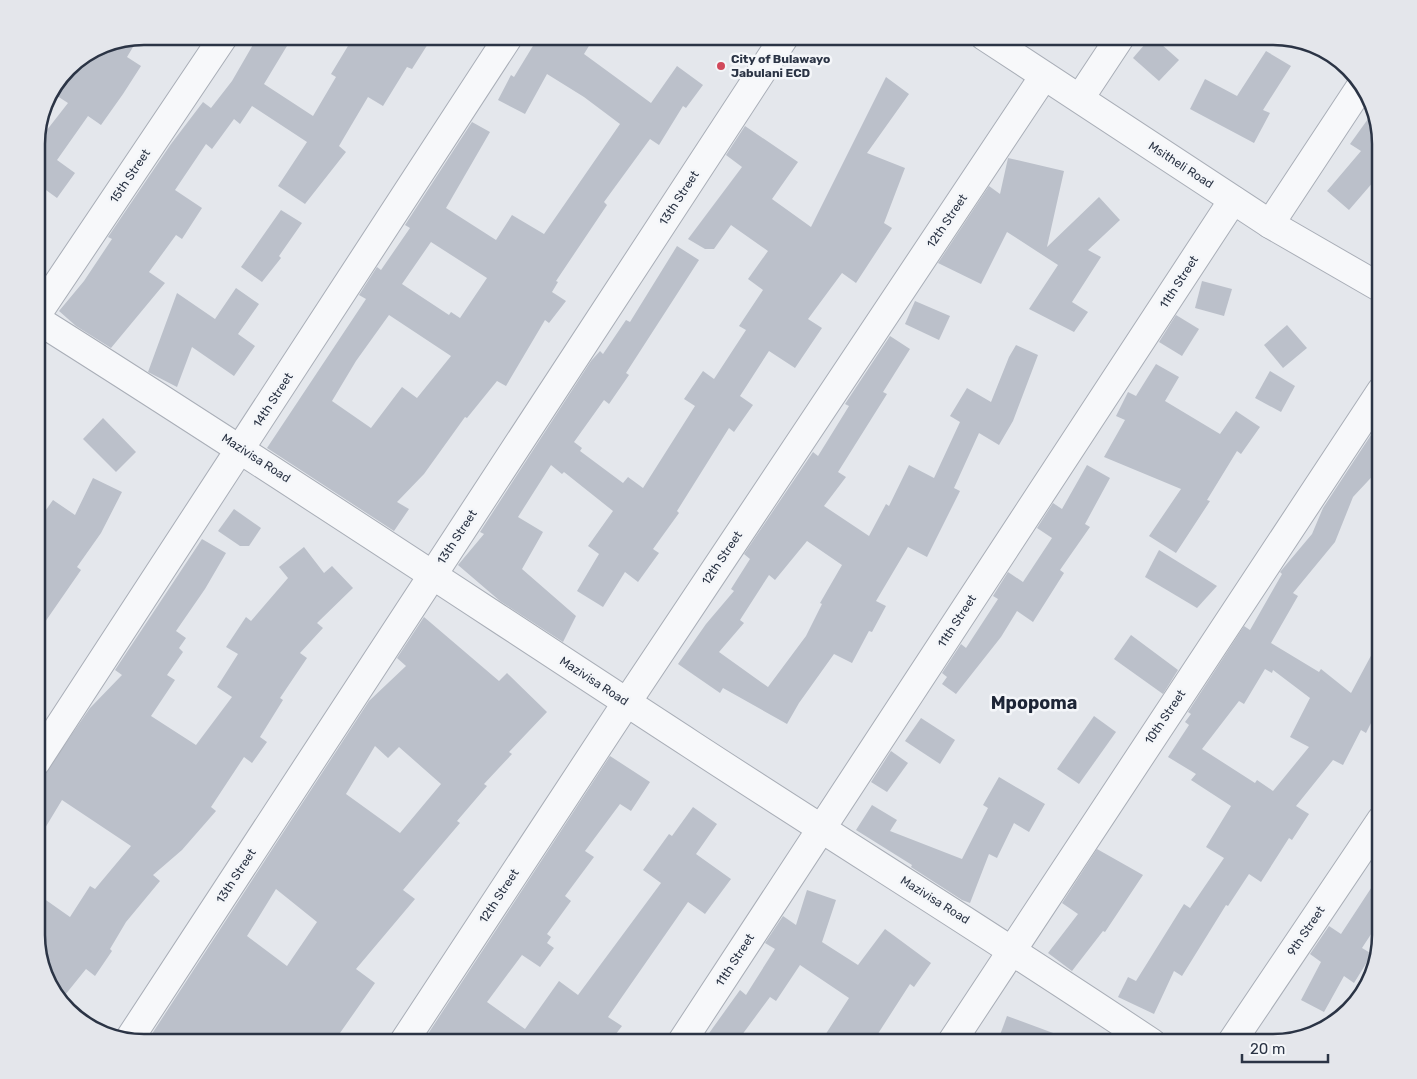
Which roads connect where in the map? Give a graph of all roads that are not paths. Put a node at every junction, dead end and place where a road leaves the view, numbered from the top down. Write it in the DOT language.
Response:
graph roads {
  1 [pos="218,45"];
  2 [pos="503,45"];
  3 [pos="779,45"];
  4 [pos="998,45"];
  5 [pos="1115,45"];
  6 [pos="1044,76"];
  7 [pos="1357,92"];
  8 [pos="1080,98"];
  9 [pos="1233,200"];
  10 [pos="1270,224"];
  11 [pos="1372,283"];
  12 [pos="45,304"];
  13 [pos="45,324"];
  14 [pos="1372,405"];
  15 [pos="242,448"];
  16 [pos="432,575"];
  17 [pos="626,702"];
  18 [pos="45,748"];
  19 [pos="821,829"];
  20 [pos="1372,833"];
  21 [pos="1012,948"];
  22 [pos="133,1033"];
  23 [pos="410,1034"];
  24 [pos="687,1034"];
  25 [pos="957,1034"];
  26 [pos="1139,1034"];
  27 [pos="1237,1034"];
  1 -- 12 [label="street, 15th Street"];
  2 -- 15 [label="street, 14th Street"];
  3 -- 16 [label="street, 13th Street"];
  4 -- 6 [label="street, Msitheli Road"];
  5 -- 8 [label="street"];
  6 -- 8 [label="street, Msitheli Road"];
  6 -- 17 [label="street, 12th Street"];
  7 -- 10 [label="street"];
  8 -- 9 [label="street, Msitheli Road"];
  9 -- 10 [label="street, Msitheli Road"];
  9 -- 19 [label="street, 11th Street"];
  10 -- 11 [label="street, Msitheli Road"];
  13 -- 15 [label="street, Mazivisa Road"];
  14 -- 21 [label="street, 10th Street"];
  15 -- 16 [label="street, Mazivisa Road"];
  15 -- 18 [label="street, 14th Street"];
  16 -- 17 [label="street, Mazivisa Road"];
  16 -- 22 [label="street, 13th Street"];
  17 -- 19 [label="street, Mazivisa Road"];
  17 -- 23 [label="street, 12th Street"];
  19 -- 21 [label="street, Mazivisa Road"];
  19 -- 24 [label="street, 11th Street"];
  20 -- 27 [label="street, 9th Street"];
  21 -- 25 [label="street, 10th Street"];
  21 -- 26 [label="street, Mazivisa Road"];
}
